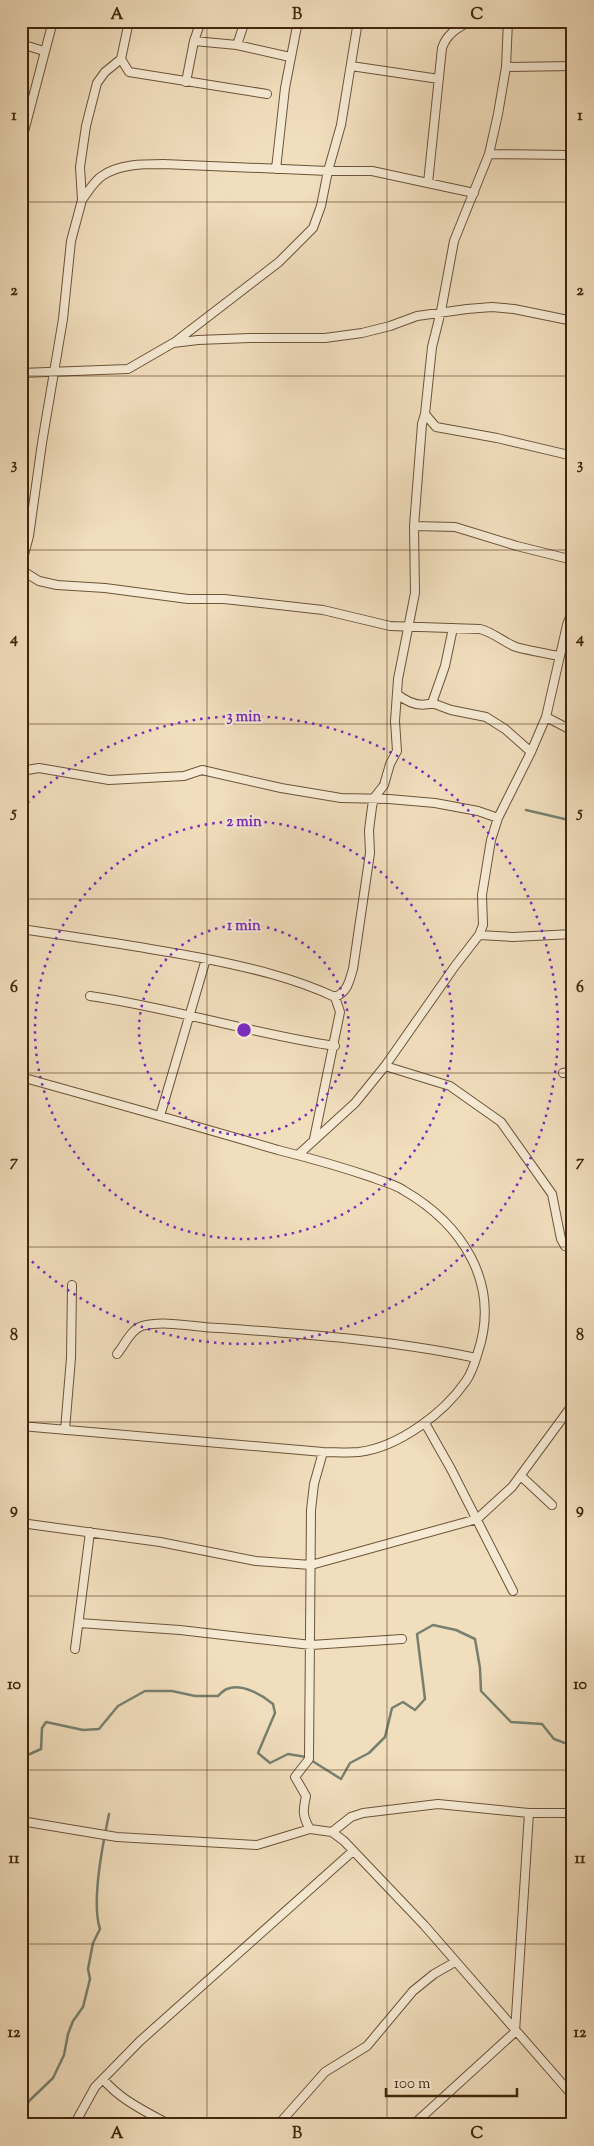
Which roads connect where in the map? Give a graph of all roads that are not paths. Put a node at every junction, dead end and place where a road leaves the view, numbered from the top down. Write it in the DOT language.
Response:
graph roads {
  1 [pos="53,21"];
  2 [pos="129,21"];
  3 [pos="201,21"];
  4 [pos="245,21"];
  5 [pos="298,21"];
  6 [pos="358,21"];
  7 [pos="470,21"];
  8 [pos="508,21"];
  9 [pos="194,41"];
  10 [pos="21,44"];
  11 [pos="237,45"];
  12 [pos="44,51"];
  13 [pos="290,57"];
  14 [pos="122,59"];
  15 [pos="351,66"];
  16 [pos="506,66"];
  17 [pos="573,66"];
  18 [pos="439,79"];
  19 [pos="186,82"];
  20 [pos="267,94"];
  21 [pos="24,124"];
  22 [pos="21,143"];
  23 [pos="489,154"];
  24 [pos="573,155"];
  25 [pos="276,169"];
  26 [pos="328,171"];
  27 [pos="428,183"];
  28 [pos="474,193"];
  29 [pos="82,200"];
  30 [pos="441,311"];
  31 [pos="573,321"];
  32 [pos="173,343"];
  33 [pos="54,372"];
  34 [pos="21,373"];
  35 [pos="425,414"];
  36 [pos="573,456"];
  37 [pos="414,526"];
  38 [pos="573,560"];
  39 [pos="21,566"];
  40 [pos="21,570"];
  41 [pos="573,610"];
  42 [pos="408,626"];
  43 [pos="453,628"];
  44 [pos="559,656"];
  45 [pos="397,694"];
  46 [pos="432,703"];
  47 [pos="546,717"];
  48 [pos="573,731"];
  49 [pos="531,752"];
  50 [pos="21,771"];
  51 [pos="374,798"];
  52 [pos="498,818"];
  53 [pos="21,928"];
  54 [pos="573,934"];
  55 [pos="479,935"];
  56 [pos="206,959"];
  57 [pos="90,996"];
  58 [pos="335,997"];
  59 [pos="191,1016"];
  60 [pos="335,1046"];
  61 [pos="385,1066"];
  62 [pos="573,1071"];
  63 [pos="563,1073"];
  64 [pos="21,1077"];
  65 [pos="160,1116"];
  66 [pos="314,1140"];
  67 [pos="298,1155"];
  68 [pos="565,1246"];
  69 [pos="72,1285"];
  70 [pos="117,1354"];
  71 [pos="476,1358"];
  72 [pos="573,1404"];
  73 [pos="425,1423"];
  74 [pos="21,1426"];
  75 [pos="65,1430"];
  76 [pos="323,1452"];
  77 [pos="521,1476"];
  78 [pos="552,1505"];
  79 [pos="477,1519"];
  80 [pos="21,1523"];
  81 [pos="90,1532"];
  82 [pos="311,1565"];
  83 [pos="513,1591"];
  84 [pos="79,1623"];
  85 [pos="402,1639"];
  86 [pos="311,1645"];
  87 [pos="75,1649"];
  88 [pos="528,1813"];
  89 [pos="573,1813"];
  90 [pos="21,1821"];
  91 [pos="310,1829"];
  92 [pos="332,1832"];
  93 [pos="353,1851"];
  94 [pos="455,1962"];
  95 [pos="515,2032"];
  96 [pos="103,2079"];
  97 [pos="573,2096"];
  98 [pos="74,2125"];
  99 [pos="170,2125"];
  100 [pos="278,2125"];
  101 [pos="413,2125"];
  1 -- 12 [label="street"];
  2 -- 14 [label="street"];
  3 -- 9 [label="street"];
  4 -- 11 [label="street"];
  5 -- 13 [label="street"];
  6 -- 15 [label="street"];
  7 -- 18 [label="street"];
  8 -- 16 [label="street"];
  9 -- 11 [label="street"];
  9 -- 19 [label="street"];
  10 -- 12 [label="street"];
  11 -- 13 [label="street"];
  12 -- 21 [label="street"];
  13 -- 25 [label="street"];
  14 -- 19 [label="street"];
  14 -- 29 [label="street"];
  15 -- 18 [label="street"];
  15 -- 26 [label="street"];
  16 -- 17 [label="street"];
  16 -- 23 [label="street"];
  18 -- 27 [label="street"];
  19 -- 20 [label="street"];
  21 -- 22 [label="street"];
  23 -- 24 [label="street"];
  23 -- 28 [label="street"];
  25 -- 26 [label="street"];
  25 -- 29 [label="street"];
  26 -- 27 [label="street"];
  26 -- 32 [label="street"];
  27 -- 28 [label="street"];
  28 -- 30 [label="street"];
  29 -- 33 [label="street"];
  30 -- 31 [label="street"];
  30 -- 32 [label="street"];
  30 -- 35 [label="street"];
  32 -- 33 [label="street"];
  33 -- 34 [label="street"];
  33 -- 39 [label="street"];
  35 -- 36 [label="street"];
  35 -- 37 [label="street"];
  37 -- 38 [label="street"];
  37 -- 42 [label="street"];
  40 -- 42 [label="street"];
  41 -- 44 [label="street"];
  42 -- 43 [label="street"];
  42 -- 45 [label="street"];
  43 -- 44 [label="street"];
  43 -- 46 [label="street"];
  44 -- 47 [label="street"];
  45 -- 46 [label="street"];
  45 -- 51 [label="street"];
  46 -- 49 [label="street"];
  47 -- 48 [label="street"];
  47 -- 49 [label="street"];
  49 -- 52 [label="street"];
  50 -- 51 [label="street"];
  51 -- 52 [label="street"];
  51 -- 58 [label="street"];
  52 -- 55 [label="street"];
  53 -- 56 [label="street"];
  54 -- 55 [label="street"];
  55 -- 61 [label="street"];
  56 -- 58 [label="street"];
  56 -- 59 [label="street"];
  57 -- 59 [label="street"];
  58 -- 60 [label="street"];
  59 -- 60 [label="street"];
  59 -- 65 [label="street"];
  60 -- 66 [label="street"];
  61 -- 66 [label="street"];
  61 -- 68 [label="street"];
  62 -- 63 [label="street"];
  64 -- 65 [label="street"];
  65 -- 67 [label="street"];
  66 -- 67 [label="street"];
  67 -- 71 [label="street"];
  69 -- 75 [label="street"];
  70 -- 71 [label="street"];
  71 -- 73 [label="street"];
  72 -- 77 [label="street"];
  73 -- 76 [label="street"];
  73 -- 79 [label="street"];
  74 -- 75 [label="street"];
  75 -- 76 [label="street"];
  76 -- 82 [label="street"];
  77 -- 78 [label="street"];
  77 -- 79 [label="street"];
  79 -- 82 [label="street"];
  79 -- 83 [label="street"];
  80 -- 81 [label="street"];
  81 -- 82 [label="street"];
  81 -- 84 [label="street"];
  82 -- 86 [label="street"];
  84 -- 86 [label="street"];
  84 -- 87 [label="street"];
  85 -- 86 [label="street"];
  86 -- 91 [label="street"];
  88 -- 89 [label="street"];
  88 -- 92 [label="street"];
  88 -- 95 [label="street"];
  90 -- 91 [label="street"];
  91 -- 92 [label="street"];
  92 -- 93 [label="street"];
  93 -- 94 [label="street"];
  93 -- 96 [label="street"];
  94 -- 95 [label="street"];
  94 -- 100 [label="street"];
  95 -- 97 [label="street"];
  95 -- 101 [label="street"];
  96 -- 98 [label="street"];
  96 -- 99 [label="street"];
}
